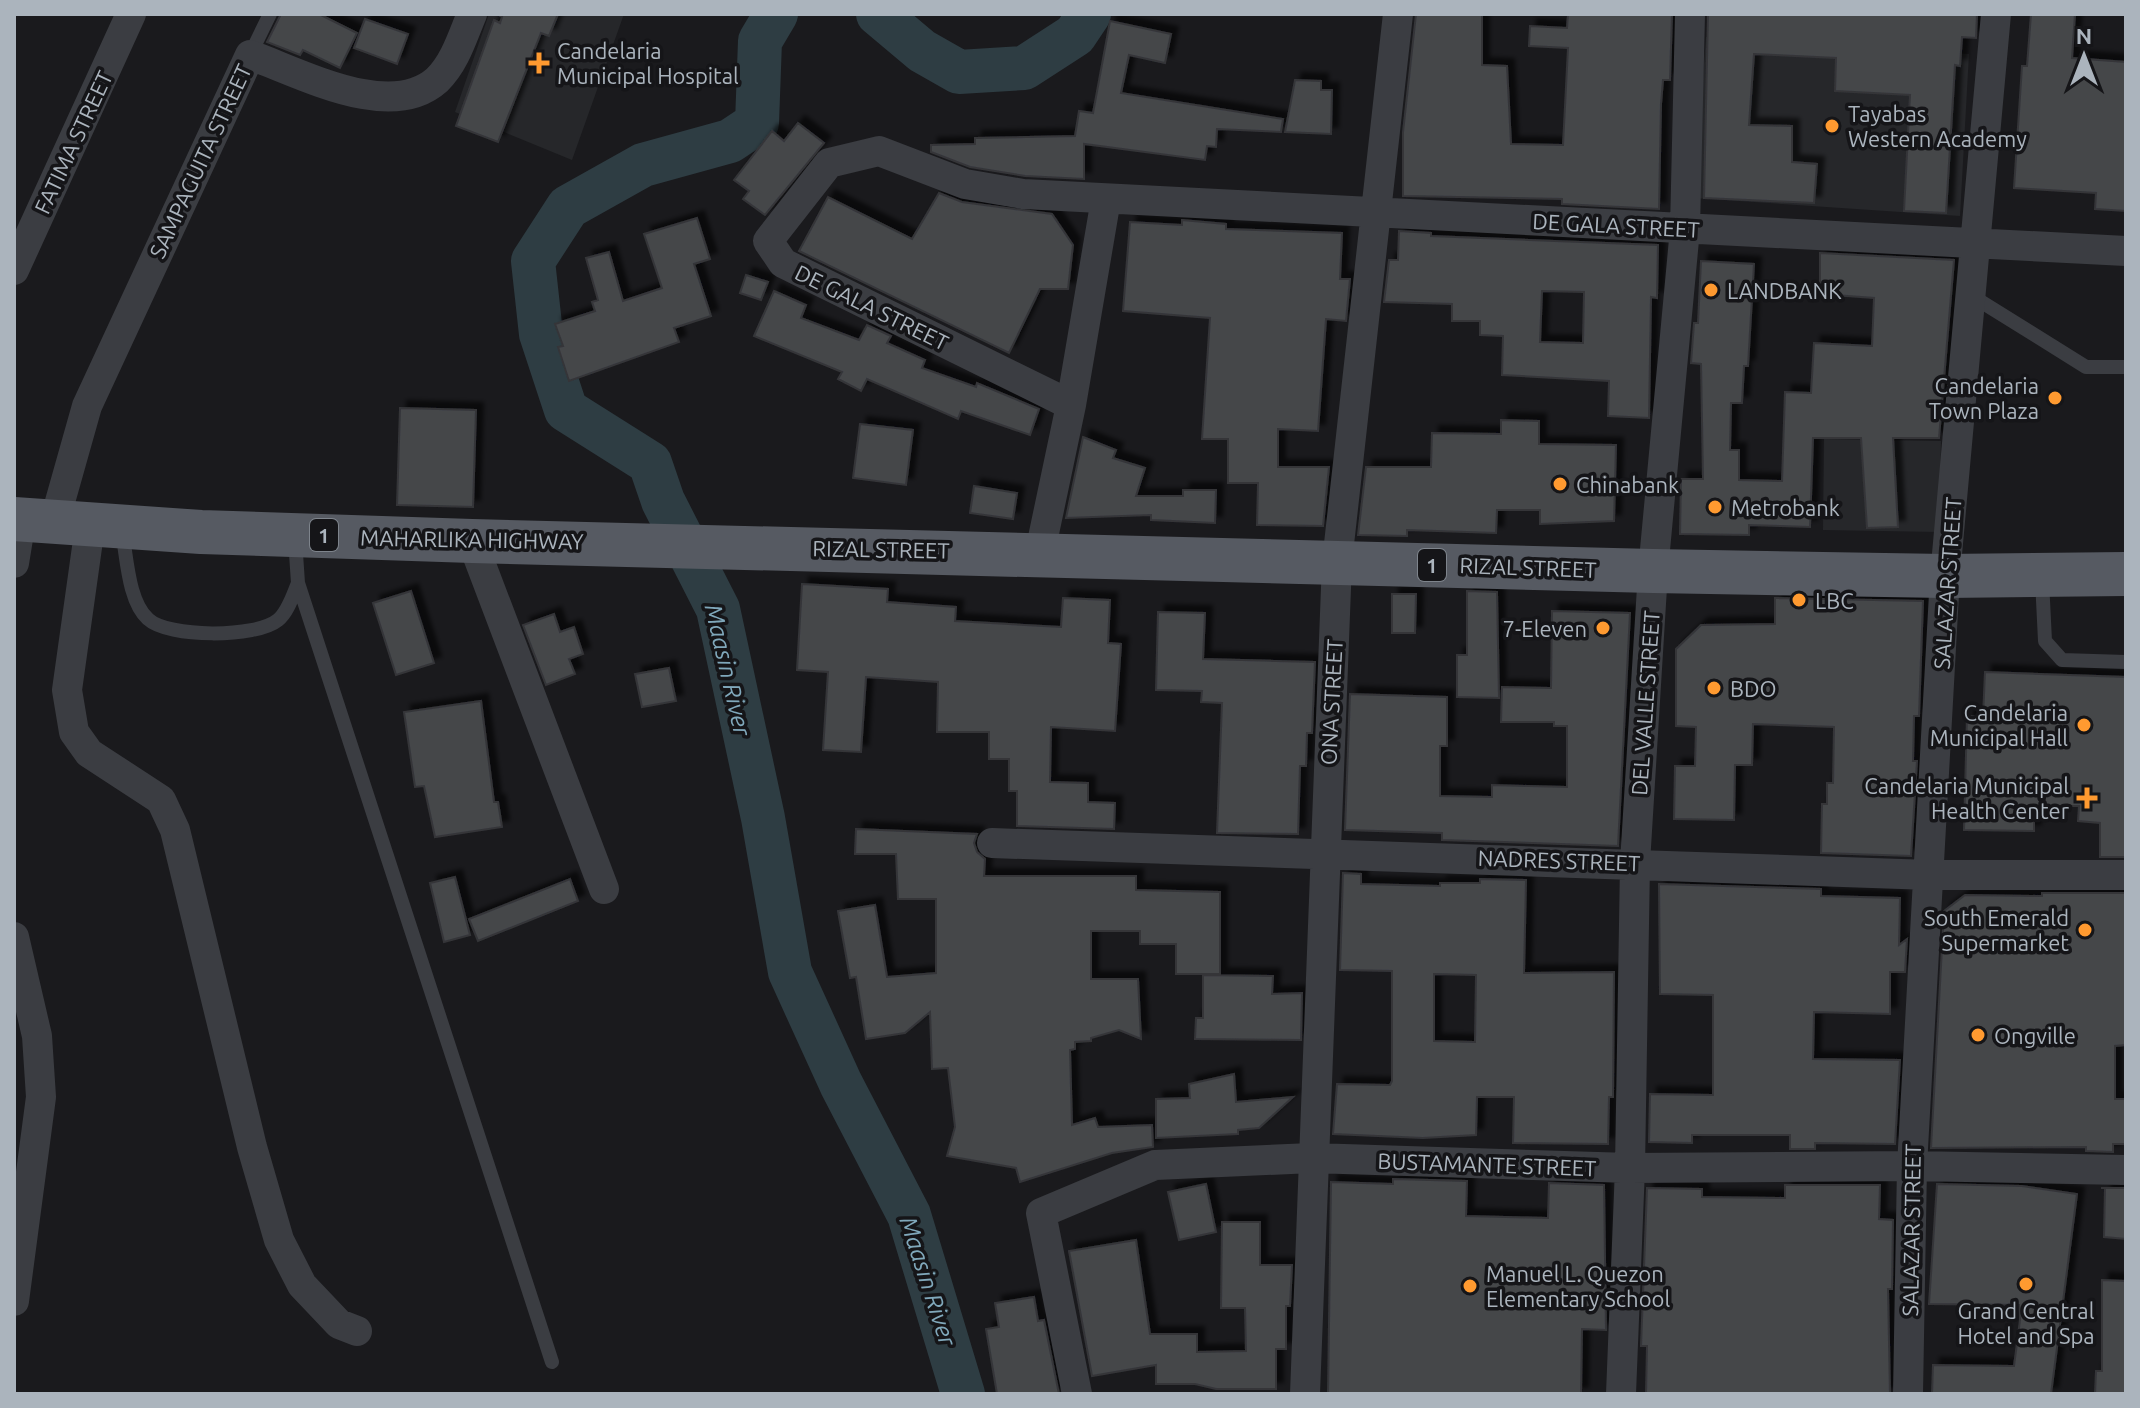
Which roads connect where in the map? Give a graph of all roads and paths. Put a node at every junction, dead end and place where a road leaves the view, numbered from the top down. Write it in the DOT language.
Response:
graph roads {
  1 [pos="131,14"];
  2 [pos="270,14"];
  3 [pos="472,14"];
  4 [pos="1398,14"];
  5 [pos="1690,14"];
  6 [pos="1996,14"];
  7 [pos="250,55"];
  8 [pos="1106,199"];
  9 [pos="1379,213"];
  10 [pos="1685,229"];
  11 [pos="1977,243"];
  12 [pos="2126,251"];
  13 [pos="17,254"];
  14 [pos="1972,296"];
  15 [pos="2126,367"];
  16 [pos="1071,405"];
  17 [pos="60,523"];
  18 [pos="295,534"];
  19 [pos="472,541"];
  20 [pos="739,545"];
  21 [pos="1040,552"];
  22 [pos="1337,562"];
  23 [pos="14,563"];
  24 [pos="1653,571"];
  25 [pos="2126,574"];
  26 [pos="1945,576"];
  27 [pos="2042,576"];
  28 [pos="298,583"];
  29 [pos="2126,662"];
  30 [pos="992,843"];
  31 [pos="1324,853"];
  32 [pos="1635,863"];
  33 [pos="1930,875"];
  34 [pos="2126,875"];
  35 [pos="604,889"];
  36 [pos="14,937"];
  37 [pos="1312,1158"];
  38 [pos="1912,1166"];
  39 [pos="1630,1168"];
  40 [pos="2126,1170"];
  41 [pos="14,1301"];
  42 [pos="357,1331"];
  43 [pos="552,1362"];
  44 [pos="1077,1394"];
  45 [pos="1305,1394"];
  46 [pos="1621,1394"];
  47 [pos="1908,1394"];
  1 -- 13 [label="street, FATIMA STREET"];
  2 -- 7 [label="lane"];
  3 -- 7 [label="street, SAMPAGUITA STREET"];
  4 -- 9 [label="street, ONA STREET"];
  5 -- 10 [label="street, DEL VALLE STREET"];
  6 -- 11 [label="street, SALAZAR STREET"];
  7 -- 17 [label="street, SAMPAGUITA STREET"];
  8 -- 9 [label="street, DE GALA STREET"];
  8 -- 16 [label="street"];
  8 -- 16 [label="street, DE GALA STREET"];
  9 -- 10 [label="street, DE GALA STREET"];
  9 -- 22 [label="street, ONA STREET"];
  10 -- 11 [label="street, DE GALA STREET"];
  10 -- 24 [label="street, DEL VALLE STREET"];
  11 -- 12 [label="street, DE GALA STREET"];
  11 -- 14 [label="street, SALAZAR STREET"];
  14 -- 15 [label="lane"];
  14 -- 26 [label="street, SALAZAR STREET"];
  16 -- 21 [label="street"];
  17 -- 18 [label="main road, MAHARLIKA HIGHWAY / 1"];
  17 -- 23 [label="street"];
  17 -- 28 [label="lane"];
  17 -- 42 [label="street"];
  18 -- 19 [label="main road, MAHARLIKA HIGHWAY / 1"];
  18 -- 28 [label="lane"];
  19 -- 20 [label="main road, MAHARLIKA HIGHWAY / 1"];
  19 -- 35 [label="street"];
  20 -- 21 [label="main road, RIZAL STREET / 1"];
  21 -- 22 [label="main road, RIZAL STREET / 1"];
  22 -- 24 [label="main road, RIZAL STREET / 1"];
  22 -- 31 [label="street, ONA STREET"];
  24 -- 26 [label="main road, RIZAL STREET / 1"];
  24 -- 32 [label="street, DEL VALLE STREET"];
  25 -- 27 [label="main road, RIZAL STREET / 1"];
  26 -- 27 [label="main road, RIZAL STREET / 1"];
  26 -- 33 [label="street, SALAZAR STREET"];
  27 -- 29 [label="lane"];
  28 -- 43 [label="lane"];
  30 -- 31 [label="street, NADRES STREET"];
  31 -- 32 [label="street, NADRES STREET"];
  31 -- 37 [label="street, ONA STREET"];
  32 -- 33 [label="street, NADRES STREET"];
  32 -- 39 [label="street, DEL VALLE STREET"];
  33 -- 34 [label="street, NADRES STREET"];
  33 -- 38 [label="street, SALAZAR STREET"];
  36 -- 41 [label="street"];
  37 -- 39 [label="street, BUSTAMANTE STREET"];
  37 -- 44 [label="street, BUSTAMANTE STREET"];
  37 -- 45 [label="street, ONA STREET"];
  38 -- 39 [label="street, BUSTAMANTE STREET"];
  38 -- 40 [label="street, BUSTAMANTE STREET"];
  38 -- 47 [label="street, SALAZAR STREET"];
  39 -- 46 [label="street, DEL VALLE STREET"];
}
